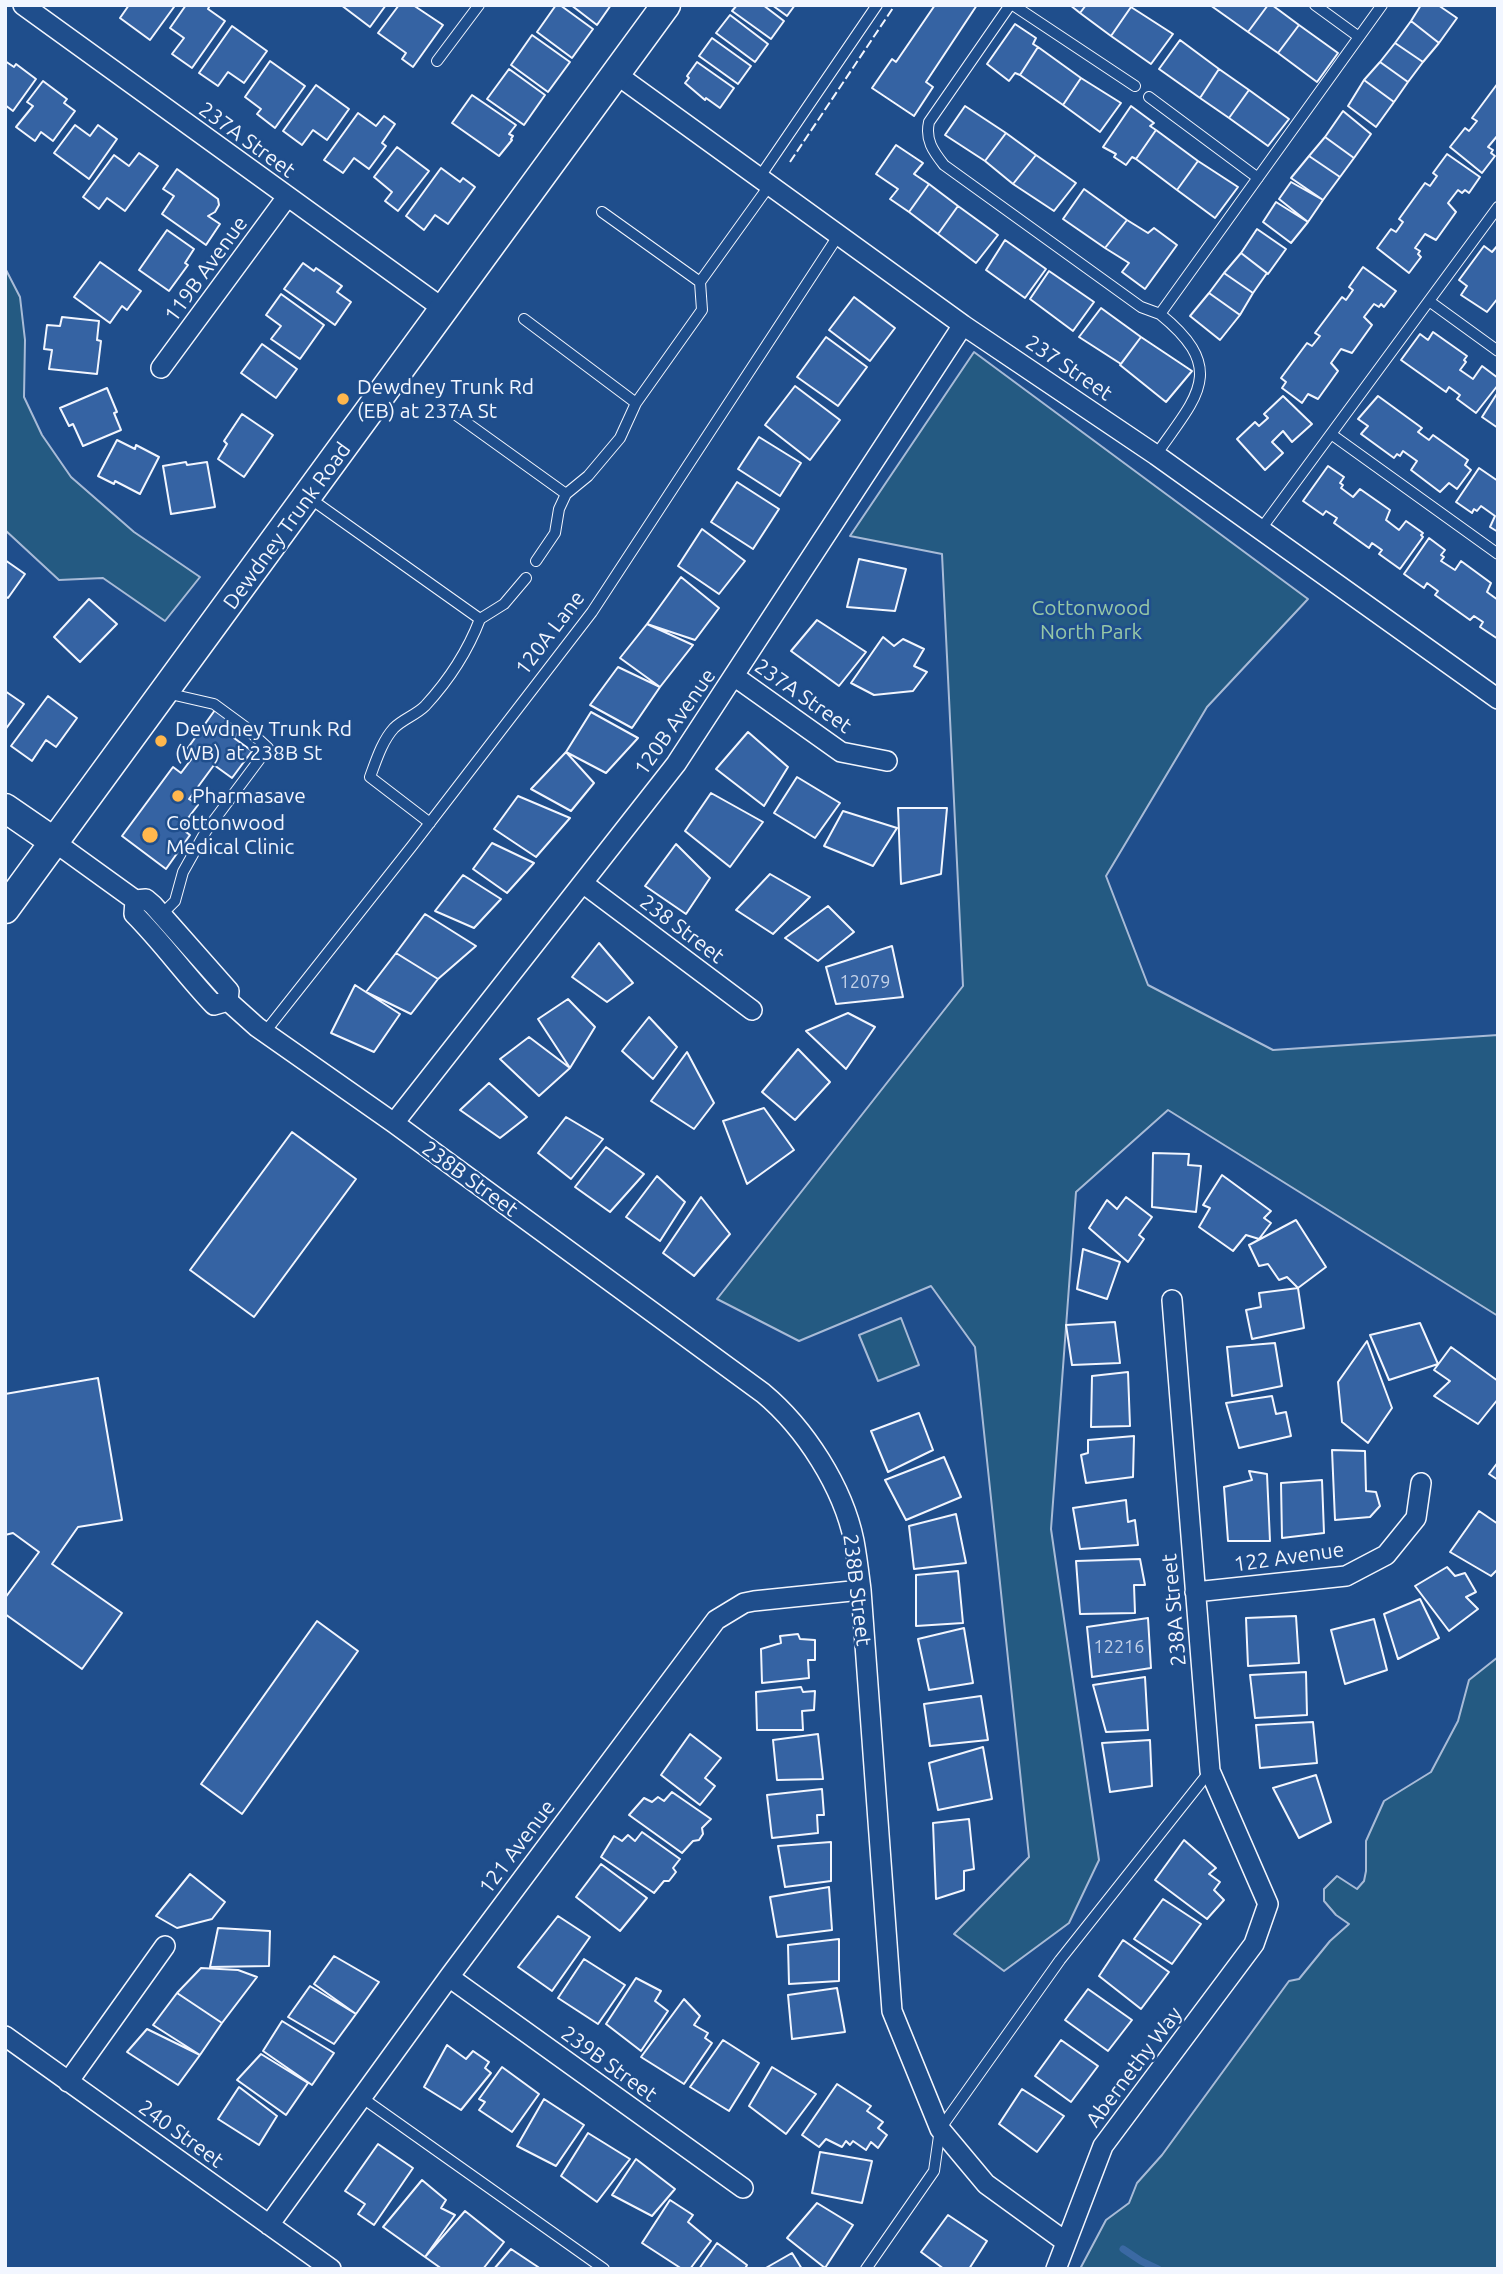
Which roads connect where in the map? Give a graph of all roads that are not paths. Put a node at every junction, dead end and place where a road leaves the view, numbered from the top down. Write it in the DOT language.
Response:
graph roads {
  1 [pos="23,5"];
  2 [pos="479,5"];
  3 [pos="666,5"];
  4 [pos="877,5"];
  5 [pos="1012,5"];
  6 [pos="1315,5"];
  7 [pos="1382,5"];
  8 [pos="1359,37"];
  9 [pos="437,61"];
  10 [pos="616,74"];
  11 [pos="1135,86"];
  12 [pos="1149,97"];
  13 [pos="1258,178"];
  14 [pos="764,182"];
  15 [pos="287,197"];
  16 [pos="1498,207"];
  17 [pos="602,212"];
  18 [pos="838,236"];
  19 [pos="701,282"];
  20 [pos="1429,300"];
  21 [pos="445,310"];
  22 [pos="1160,314"];
  23 [pos="524,319"];
  24 [pos="963,325"];
  25 [pos="1498,351"];
  26 [pos="162,368"];
  27 [pos="636,403"];
  28 [pos="456,415"];
  29 [pos="1331,434"];
  30 [pos="1156,455"];
  31 [pos="566,494"];
  32 [pos="308,497"];
  33 [pos="1261,529"];
  34 [pos="1498,554"];
  35 [pos="536,561"];
  36 [pos="526,578"];
  37 [pos="480,619"];
  38 [pos="734,676"];
  39 [pos="165,693"];
  40 [pos="1498,699"];
  41 [pos="887,761"];
  42 [pos="5,808"];
  43 [pos="430,823"];
  44 [pos="56,843"];
  45 [pos="584,884"];
  46 [pos="135,900"];
  47 [pos="5,909"];
  48 [pos="162,914"];
  49 [pos="228,1001"];
  50 [pos="752,1010"];
  51 [pos="265,1032"];
  52 [pos="394,1124"];
  53 [pos="1172,1300"];
  54 [pos="1421,1483"];
  55 [pos="861,1590"];
  56 [pos="1195,1592"];
  57 [pos="1210,1771"];
  58 [pos="1268,1904"];
  59 [pos="165,1947"];
  60 [pos="449,1977"];
  61 [pos="5,2036"];
  62 [pos="68,2082"];
  63 [pos="361,2097"];
  64 [pos="940,2129"];
  65 [pos="743,2188"];
  66 [pos="269,2225"];
  67 [pos="1066,2242"];
  68 [pos="331,2269"];
  69 [pos="604,2269"];
  70 [pos="866,2269"];
  71 [pos="1056,2269"];
  1 -- 15 [label="street, 237A Street"];
  2 -- 9 [label="lane"];
  3 -- 10 [label="main road, Dewdney Trunk Road"];
  4 -- 14 [label="lane"];
  5 -- 11 [label="lane"];
  5 -- 22 [label="lane"];
  6 -- 8 [label="lane"];
  7 -- 8 [label="lane"];
  8 -- 13 [label="lane"];
  10 -- 14 [label="street, 237 Street"];
  10 -- 21 [label="main road, Dewdney Trunk Road"];
  12 -- 13 [label="lane"];
  13 -- 22 [label="lane"];
  14 -- 18 [label="street, 237 Street"];
  14 -- 19 [label="lane"];
  15 -- 21 [label="street, 237A Street"];
  15 -- 26 [label="street, 119B Avenue"];
  16 -- 20 [label="lane"];
  17 -- 19 [label="lane"];
  18 -- 24 [label="street, 237 Street"];
  18 -- 43 [label="lane, 120A Lane"];
  19 -- 27 [label="lane"];
  20 -- 25 [label="lane"];
  20 -- 29 [label="lane"];
  21 -- 32 [label="main road, Dewdney Trunk Road"];
  22 -- 30 [label="lane"];
  23 -- 27 [label="lane"];
  24 -- 30 [label="street, 237 Street"];
  24 -- 38 [label="street, 120B Avenue"];
  27 -- 31 [label="lane"];
  28 -- 31 [label="lane"];
  29 -- 33 [label="lane"];
  29 -- 34 [label="lane"];
  30 -- 33 [label="street, 237 Street"];
  31 -- 35 [label="lane"];
  32 -- 37 [label="lane"];
  32 -- 39 [label="main road, Dewdney Trunk Road"];
  33 -- 40 [label="street, 237 Street"];
  36 -- 37 [label="lane"];
  37 -- 43 [label="lane"];
  38 -- 41 [label="street, 237A Street"];
  38 -- 45 [label="street, 120B Avenue"];
  39 -- 44 [label="main road, Dewdney Trunk Road"];
  39 -- 48 [label="lane"];
  42 -- 44 [label="main road, 238B Street"];
  43 -- 51 [label="lane, 120A Lane"];
  44 -- 46 [label="street, 238B Street"];
  44 -- 47 [label="main road, Dewdney Trunk Road"];
  45 -- 50 [label="street, 238 Street"];
  45 -- 52 [label="street, 120B Avenue"];
  46 -- 48 [label="street, 238B Street"];
  46 -- 49 [label="street, 238B Street"];
  48 -- 49 [label="street, 238B Street"];
  49 -- 51 [label="street, 238B Street"];
  51 -- 52 [label="street, 238B Street"];
  52 -- 55 [label="street, 238B Street"];
  53 -- 56 [label="street, 238A Street"];
  54 -- 56 [label="street, 122 Avenue"];
  55 -- 60 [label="street, 121 Avenue"];
  55 -- 64 [label="street, 238B Street"];
  56 -- 57 [label="street, 238A Street"];
  57 -- 58 [label="street, 238A Street"];
  57 -- 64 [label="lane"];
  58 -- 67 [label="street, Abernethy Way"];
  59 -- 62 [label="street"];
  60 -- 63 [label="street, 121 Avenue"];
  60 -- 65 [label="street, 239B Street"];
  61 -- 62 [label="street, 240 Street"];
  62 -- 66 [label="street, 240 Street"];
  63 -- 66 [label="street, 121 Avenue"];
  63 -- 69 [label="lane"];
  64 -- 67 [label="street, 238B Street"];
  64 -- 70 [label="lane"];
  66 -- 68 [label="street, 240 Street"];
  67 -- 71 [label="street, Abernethy Way"];
}
